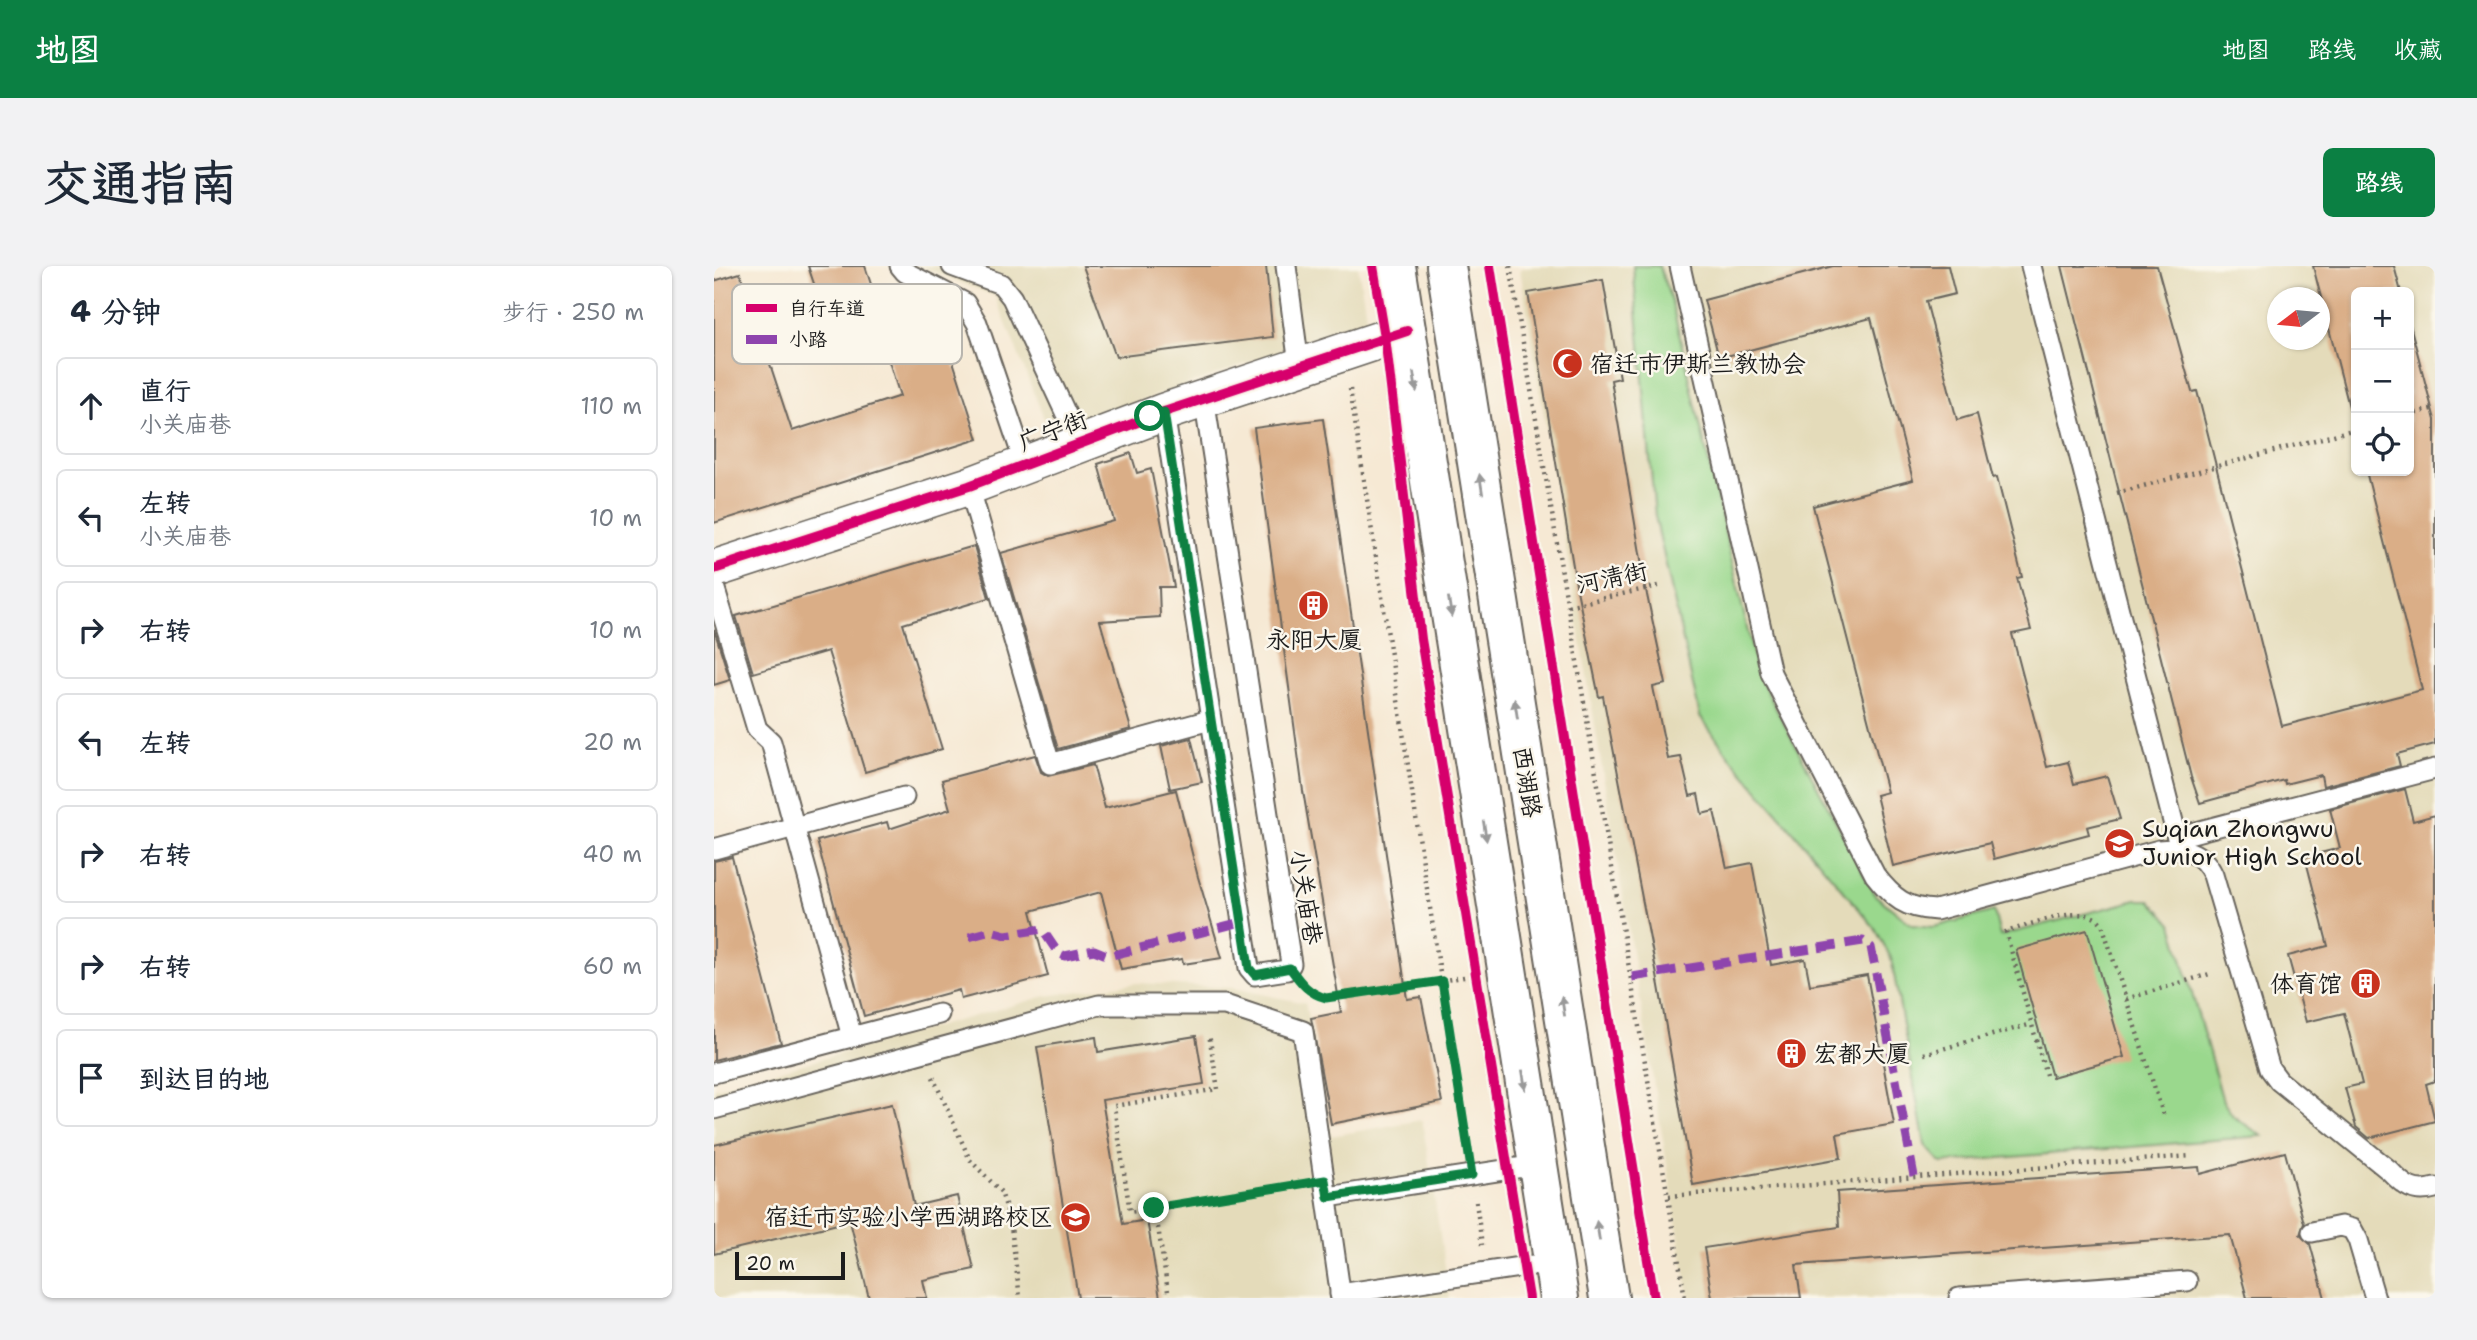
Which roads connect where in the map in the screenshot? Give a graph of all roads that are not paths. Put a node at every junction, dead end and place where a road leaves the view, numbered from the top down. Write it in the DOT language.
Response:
graph roads {
  1 [pos="900,266"];
  2 [pos="952,266"];
  3 [pos="1286,266"];
  4 [pos="1396,266"];
  5 [pos="1446,266"];
  6 [pos="1680,266"];
  7 [pos="2031,266"];
  8 [pos="928,284"];
  9 [pos="962,301"];
  10 [pos="1407,331"];
  11 [pos="1299,366"];
  12 [pos="1204,398"];
  13 [pos="1164,412"];
  14 [pos="1080,444"];
  15 [pos="1025,464"];
  16 [pos="969,486"];
  17 [pos="714,569"];
  18 [pos="714,586"];
  19 [pos="1210,720"];
  20 [pos="2435,769"];
  21 [pos="904,797"];
  22 [pos="794,826"];
  23 [pos="2179,843"];
  24 [pos="714,849"];
  25 [pos="939,1014"];
  26 [pos="852,1037"];
  27 [pos="714,1073"];
  28 [pos="714,1109"];
  29 [pos="1537,1165"];
  30 [pos="2435,1188"];
  31 [pos="1326,1189"];
  32 [pos="2312,1233"];
  33 [pos="1556,1280"];
  34 [pos="2187,1281"];
  35 [pos="2092,1293"];
  36 [pos="1340,1296"];
  37 [pos="1992,1297"];
  38 [pos="1609,1298"];
  39 [pos="1959,1298"];
  40 [pos="2375,1298"];
  1 -- 8 [label="lane"];
  2 -- 14 [label="lane"];
  3 -- 11 [label="lane"];
  4 -- 10 [label="main road, 西湖路"];
  38 -- 5 [label="main road, 西湖路, one-way"];
  6 -- 23 [label="lane"];
  7 -- 23 [label="lane"];
  9 -- 15 [label="lane"];
  10 -- 11 [label="street, 广宁街"];
  10 -- 29 [label="main road, 西湖路, one-way"];
  11 -- 12 [label="street, 广宁街"];
  12 -- 13 [label="street, 广宁街"];
  12 -- 19 [label="lane, 小关庙巷"];
  13 -- 14 [label="street, 广宁街"];
  13 -- 19 [label="lane, 小关庙巷"];
  14 -- 15 [label="street, 广宁街"];
  15 -- 16 [label="street, 广宁街"];
  16 -- 17 [label="street, 广宁街"];
  16 -- 19 [label="lane"];
  18 -- 22 [label="lane"];
  20 -- 23 [label="lane"];
  21 -- 22 [label="lane"];
  22 -- 24 [label="lane"];
  22 -- 26 [label="lane"];
  23 -- 30 [label="lane"];
  25 -- 26 [label="lane"];
  26 -- 27 [label="lane"];
  28 -- 31 [label="lane"];
  29 -- 31 [label="lane"];
  29 -- 33 [label="main road, 西湖路"];
  31 -- 36 [label="lane"];
  32 -- 40 [label="lane"];
  33 -- 36 [label="lane"];
  34 -- 35 [label="lane"];
  35 -- 37 [label="lane"];
  37 -- 39 [label="lane"];
}
